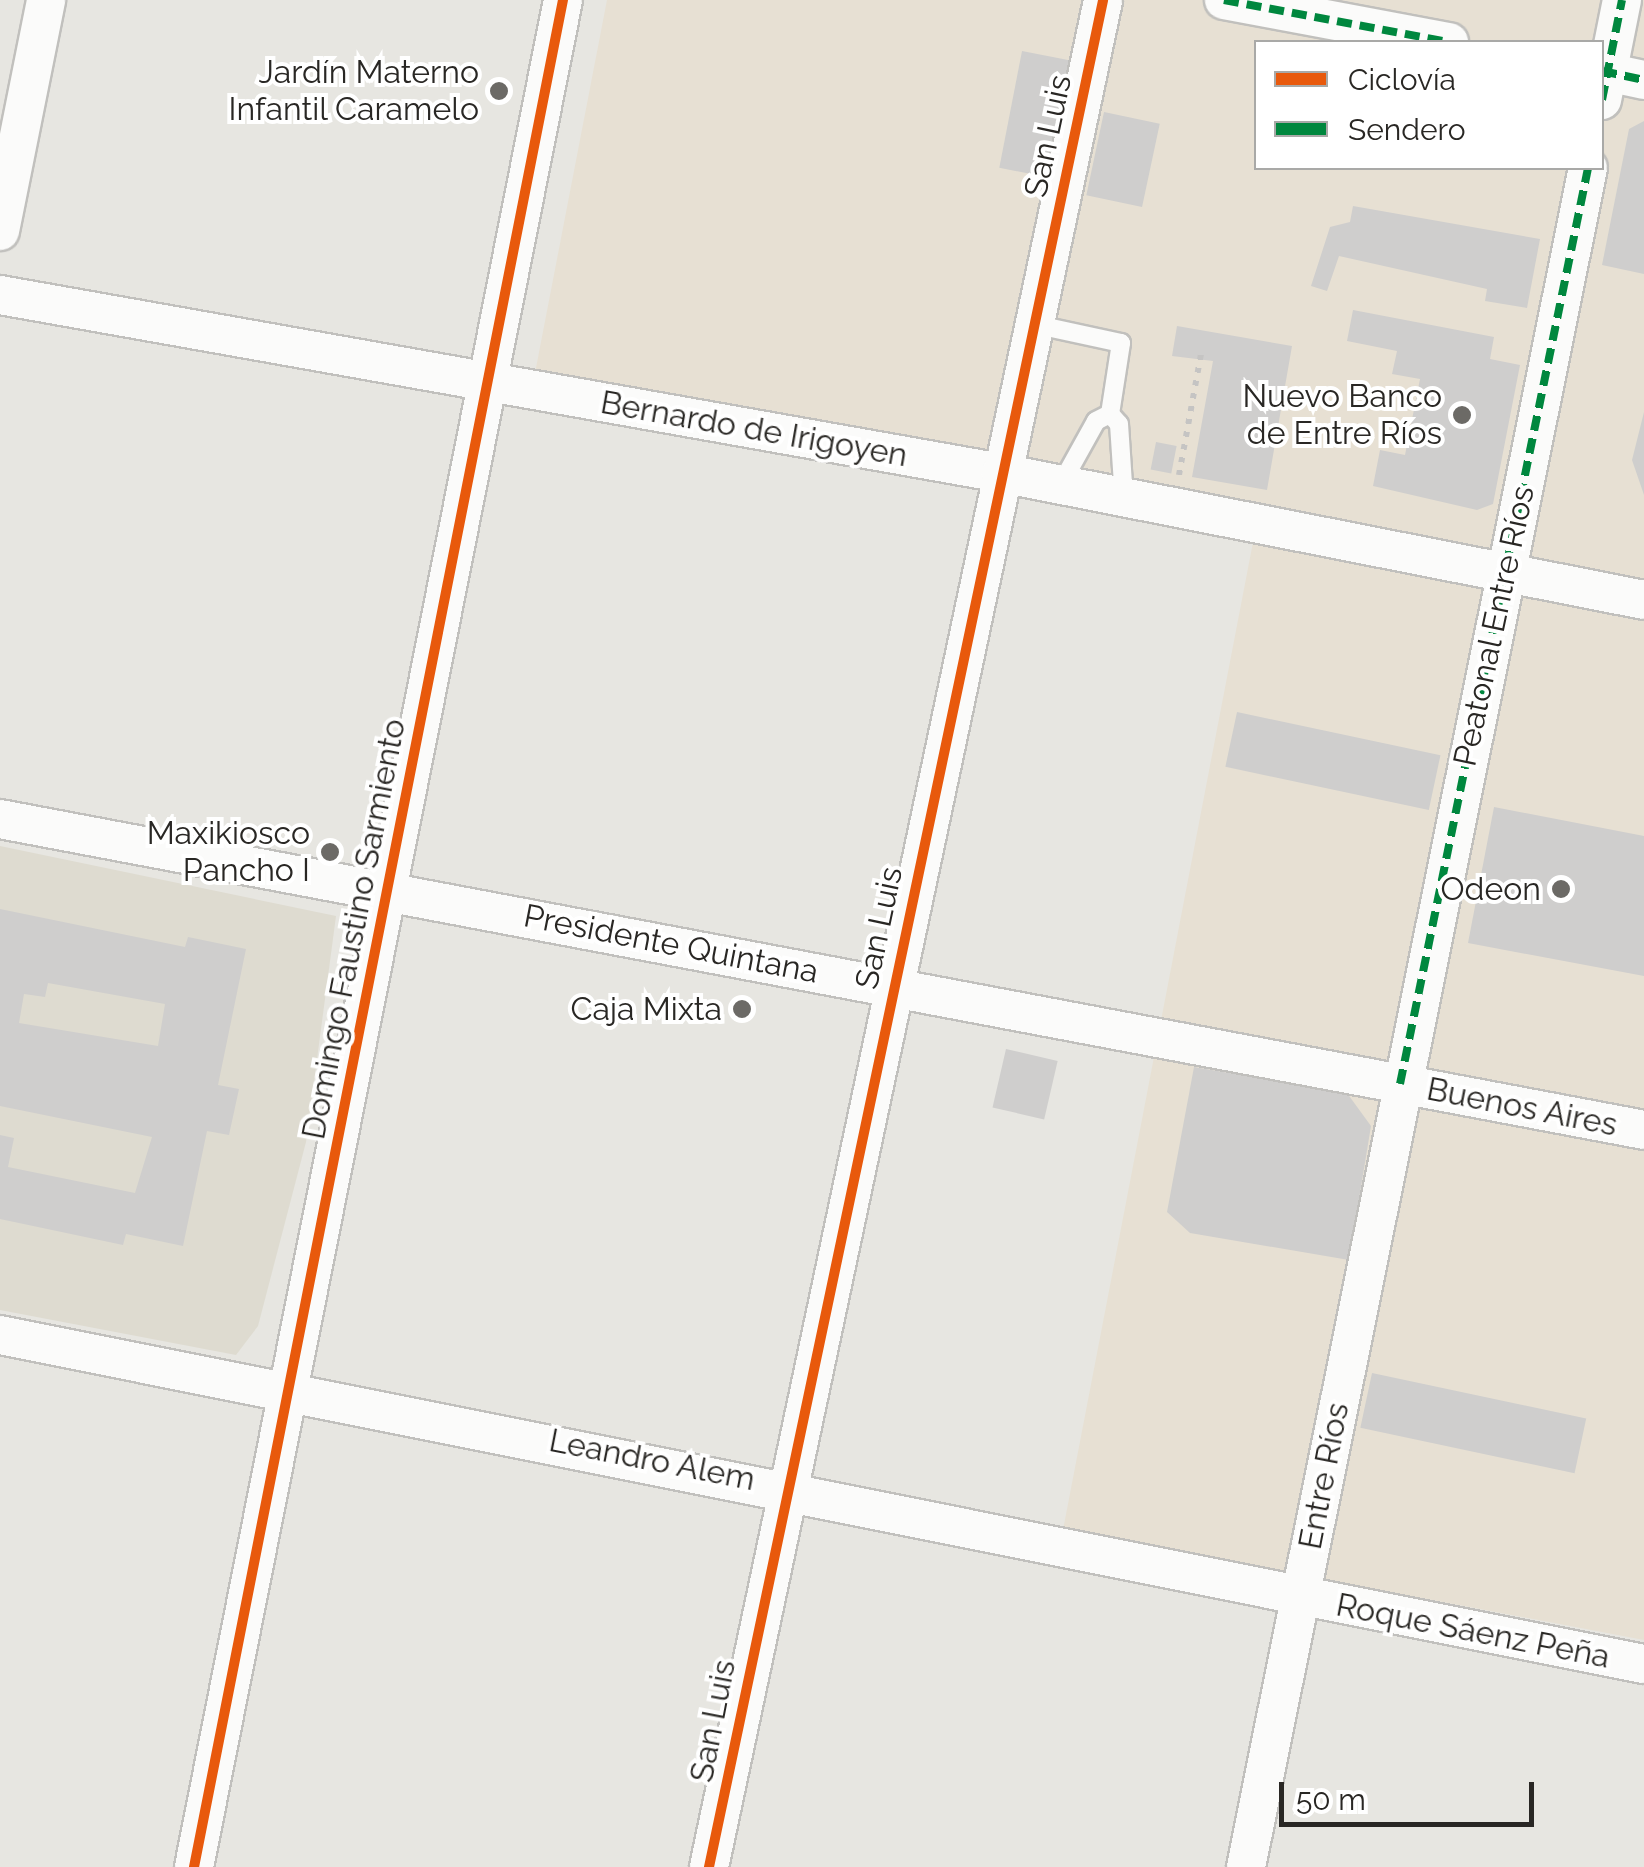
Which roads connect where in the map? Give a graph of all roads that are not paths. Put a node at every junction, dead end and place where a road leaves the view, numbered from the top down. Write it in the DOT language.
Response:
graph roads {
  1 [pos="46,0"];
  2 [pos="564,0"];
  3 [pos="1103,0"];
  4 [pos="1224,0"];
  5 [pos="1622,0"];
  6 [pos="1438,40"];
  7 [pos="1604,77"];
  8 [pos="1644,80"];
  9 [pos="1604,81"];
  10 [pos="1588,170"];
  11 [pos="0,231"];
  12 [pos="0,296"];
  13 [pos="1033,324"];
  14 [pos="489,381"];
  15 [pos="1110,414"];
  16 [pos="1001,474"];
  17 [pos="1060,486"];
  18 [pos="1124,500"];
  19 [pos="1505,573"];
  20 [pos="1644,600"];
  21 [pos="0,819"];
  22 [pos="387,890"];
  23 [pos="892,987"];
  24 [pos="1400,1084"];
  25 [pos="1644,1130"];
  26 [pos="0,1336"];
  27 [pos="288,1391"];
  28 [pos="786,1486"];
  29 [pos="1301,1598"];
  30 [pos="1644,1664"];
  31 [pos="194,1867"];
  32 [pos="709,1867"];
  33 [pos="1246,1867"];
  1 -- 11 [label="street"];
  2 -- 14 [label="street, Domingo Faustino Sarmiento"];
  3 -- 13 [label="street, San Luis"];
  4 -- 6 [label="street"];
  5 -- 7 [label="street"];
  8 -- 9 [label="street"];
  10 -- 19 [label="street, Peatonal Entre Ríos"];
  12 -- 14 [label="street, Bernardo de Irigoyen"];
  13 -- 15 [label="lane"];
  13 -- 16 [label="street, San Luis"];
  14 -- 16 [label="street, Bernardo de Irigoyen"];
  14 -- 22 [label="street, Domingo Faustino Sarmiento"];
  15 -- 17 [label="lane"];
  15 -- 18 [label="lane"];
  16 -- 17 [label="street, Bernardo de Irigoyen"];
  16 -- 23 [label="street, San Luis"];
  17 -- 18 [label="street, Bernardo de Irigoyen"];
  18 -- 19 [label="street, Bernardo de Irigoyen"];
  19 -- 20 [label="street, Bernardo de Irigoyen"];
  19 -- 24 [label="street, Peatonal Entre Ríos"];
  21 -- 22 [label="street, Presidente Quintana"];
  22 -- 23 [label="street, Presidente Quintana"];
  22 -- 27 [label="street, Domingo Faustino Sarmiento"];
  23 -- 24 [label="street, Presidente Quintana"];
  23 -- 28 [label="street, San Luis"];
  24 -- 25 [label="street, Buenos Aires"];
  24 -- 29 [label="street, Entre Ríos"];
  26 -- 27 [label="street, Leandro Alem"];
  27 -- 28 [label="street, Leandro Alem"];
  27 -- 31 [label="street, Domingo Faustino Sarmiento"];
  28 -- 29 [label="street, Leandro Alem"];
  28 -- 32 [label="street, San Luis"];
  29 -- 30 [label="street, Roque Sáenz Peña"];
  29 -- 33 [label="street, Entre Ríos"];
}
